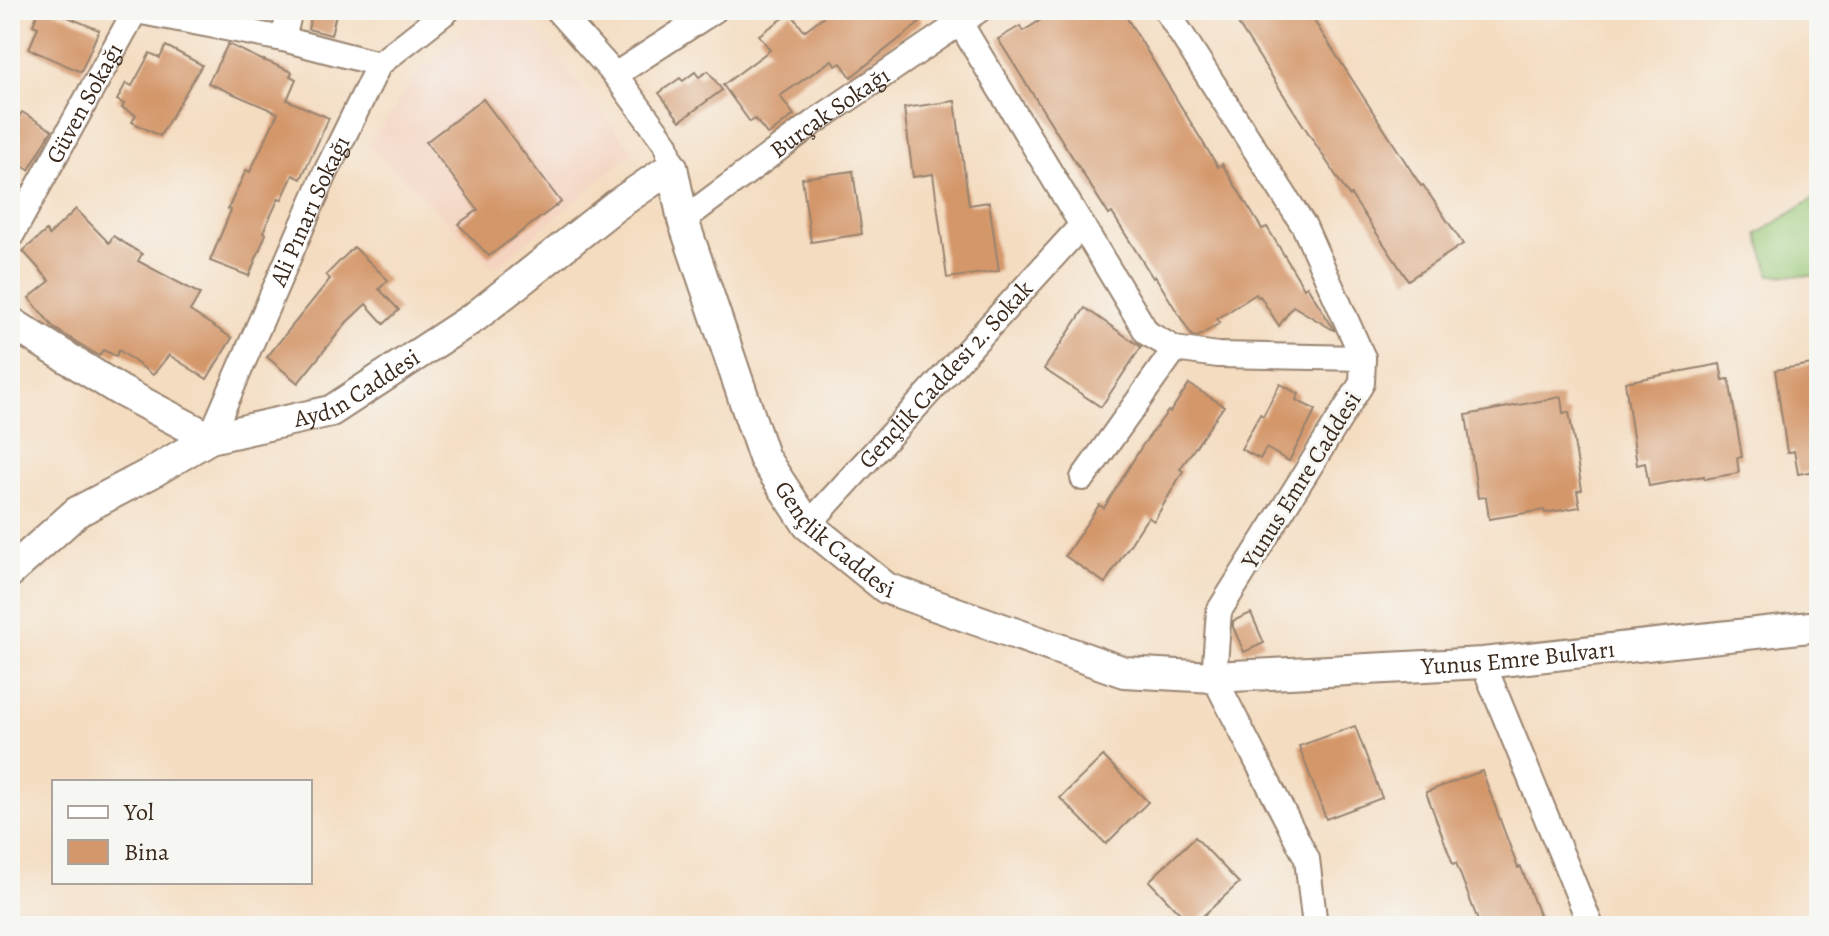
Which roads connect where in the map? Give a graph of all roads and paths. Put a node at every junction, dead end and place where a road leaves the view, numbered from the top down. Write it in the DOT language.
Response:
graph roads {
  1 [pos="290,10"];
  2 [pos="448,10"];
  3 [pos="557,10"];
  4 [pos="715,10"];
  5 [pos="1166,10"];
  6 [pos="133,11"];
  7 [pos="969,16"];
  8 [pos="283,39"];
  9 [pos="379,64"];
  10 [pos="615,75"];
  11 [pos="672,167"];
  12 [pos="683,220"];
  13 [pos="1082,225"];
  14 [pos="10,238"];
  15 [pos="10,322"];
  16 [pos="1175,349"];
  17 [pos="1363,358"];
  18 [pos="210,438"];
  19 [pos="1083,478"];
  20 [pos="808,525"];
  21 [pos="10,572"];
  22 [pos="1819,626"];
  23 [pos="1483,663"];
  24 [pos="1214,677"];
  25 [pos="1315,926"];
  26 [pos="1591,926"];
  1 -- 8 [label="street"];
  2 -- 9 [label="street, Ali Pınarı Sokağı"];
  3 -- 10 [label="street"];
  4 -- 10 [label="street"];
  5 -- 17 [label="street, Yunus Emre Caddesi"];
  6 -- 8 [label="street"];
  6 -- 14 [label="street, Güven Sokağı"];
  7 -- 12 [label="street, Burçak Sokağı"];
  7 -- 13 [label="street"];
  8 -- 9 [label="street"];
  9 -- 18 [label="street, Ali Pınarı Sokağı"];
  10 -- 11 [label="street"];
  11 -- 12 [label="street, Gençlik Caddesi"];
  11 -- 18 [label="street, Aydın Caddesi"];
  12 -- 20 [label="street, Gençlik Caddesi"];
  13 -- 16 [label="street"];
  13 -- 20 [label="street, Gençlik Caddesi 2. Sokak"];
  15 -- 18 [label="street"];
  16 -- 17 [label="street"];
  16 -- 19 [label="street"];
  17 -- 24 [label="street, Yunus Emre Caddesi"];
  18 -- 21 [label="street, Aydın Caddesi"];
  20 -- 24 [label="street, Gençlik Caddesi"];
  22 -- 23 [label="street, Yunus Emre Bulvarı"];
  23 -- 24 [label="street, Yunus Emre Bulvarı"];
  23 -- 26 [label="street"];
  24 -- 25 [label="street"];
}
